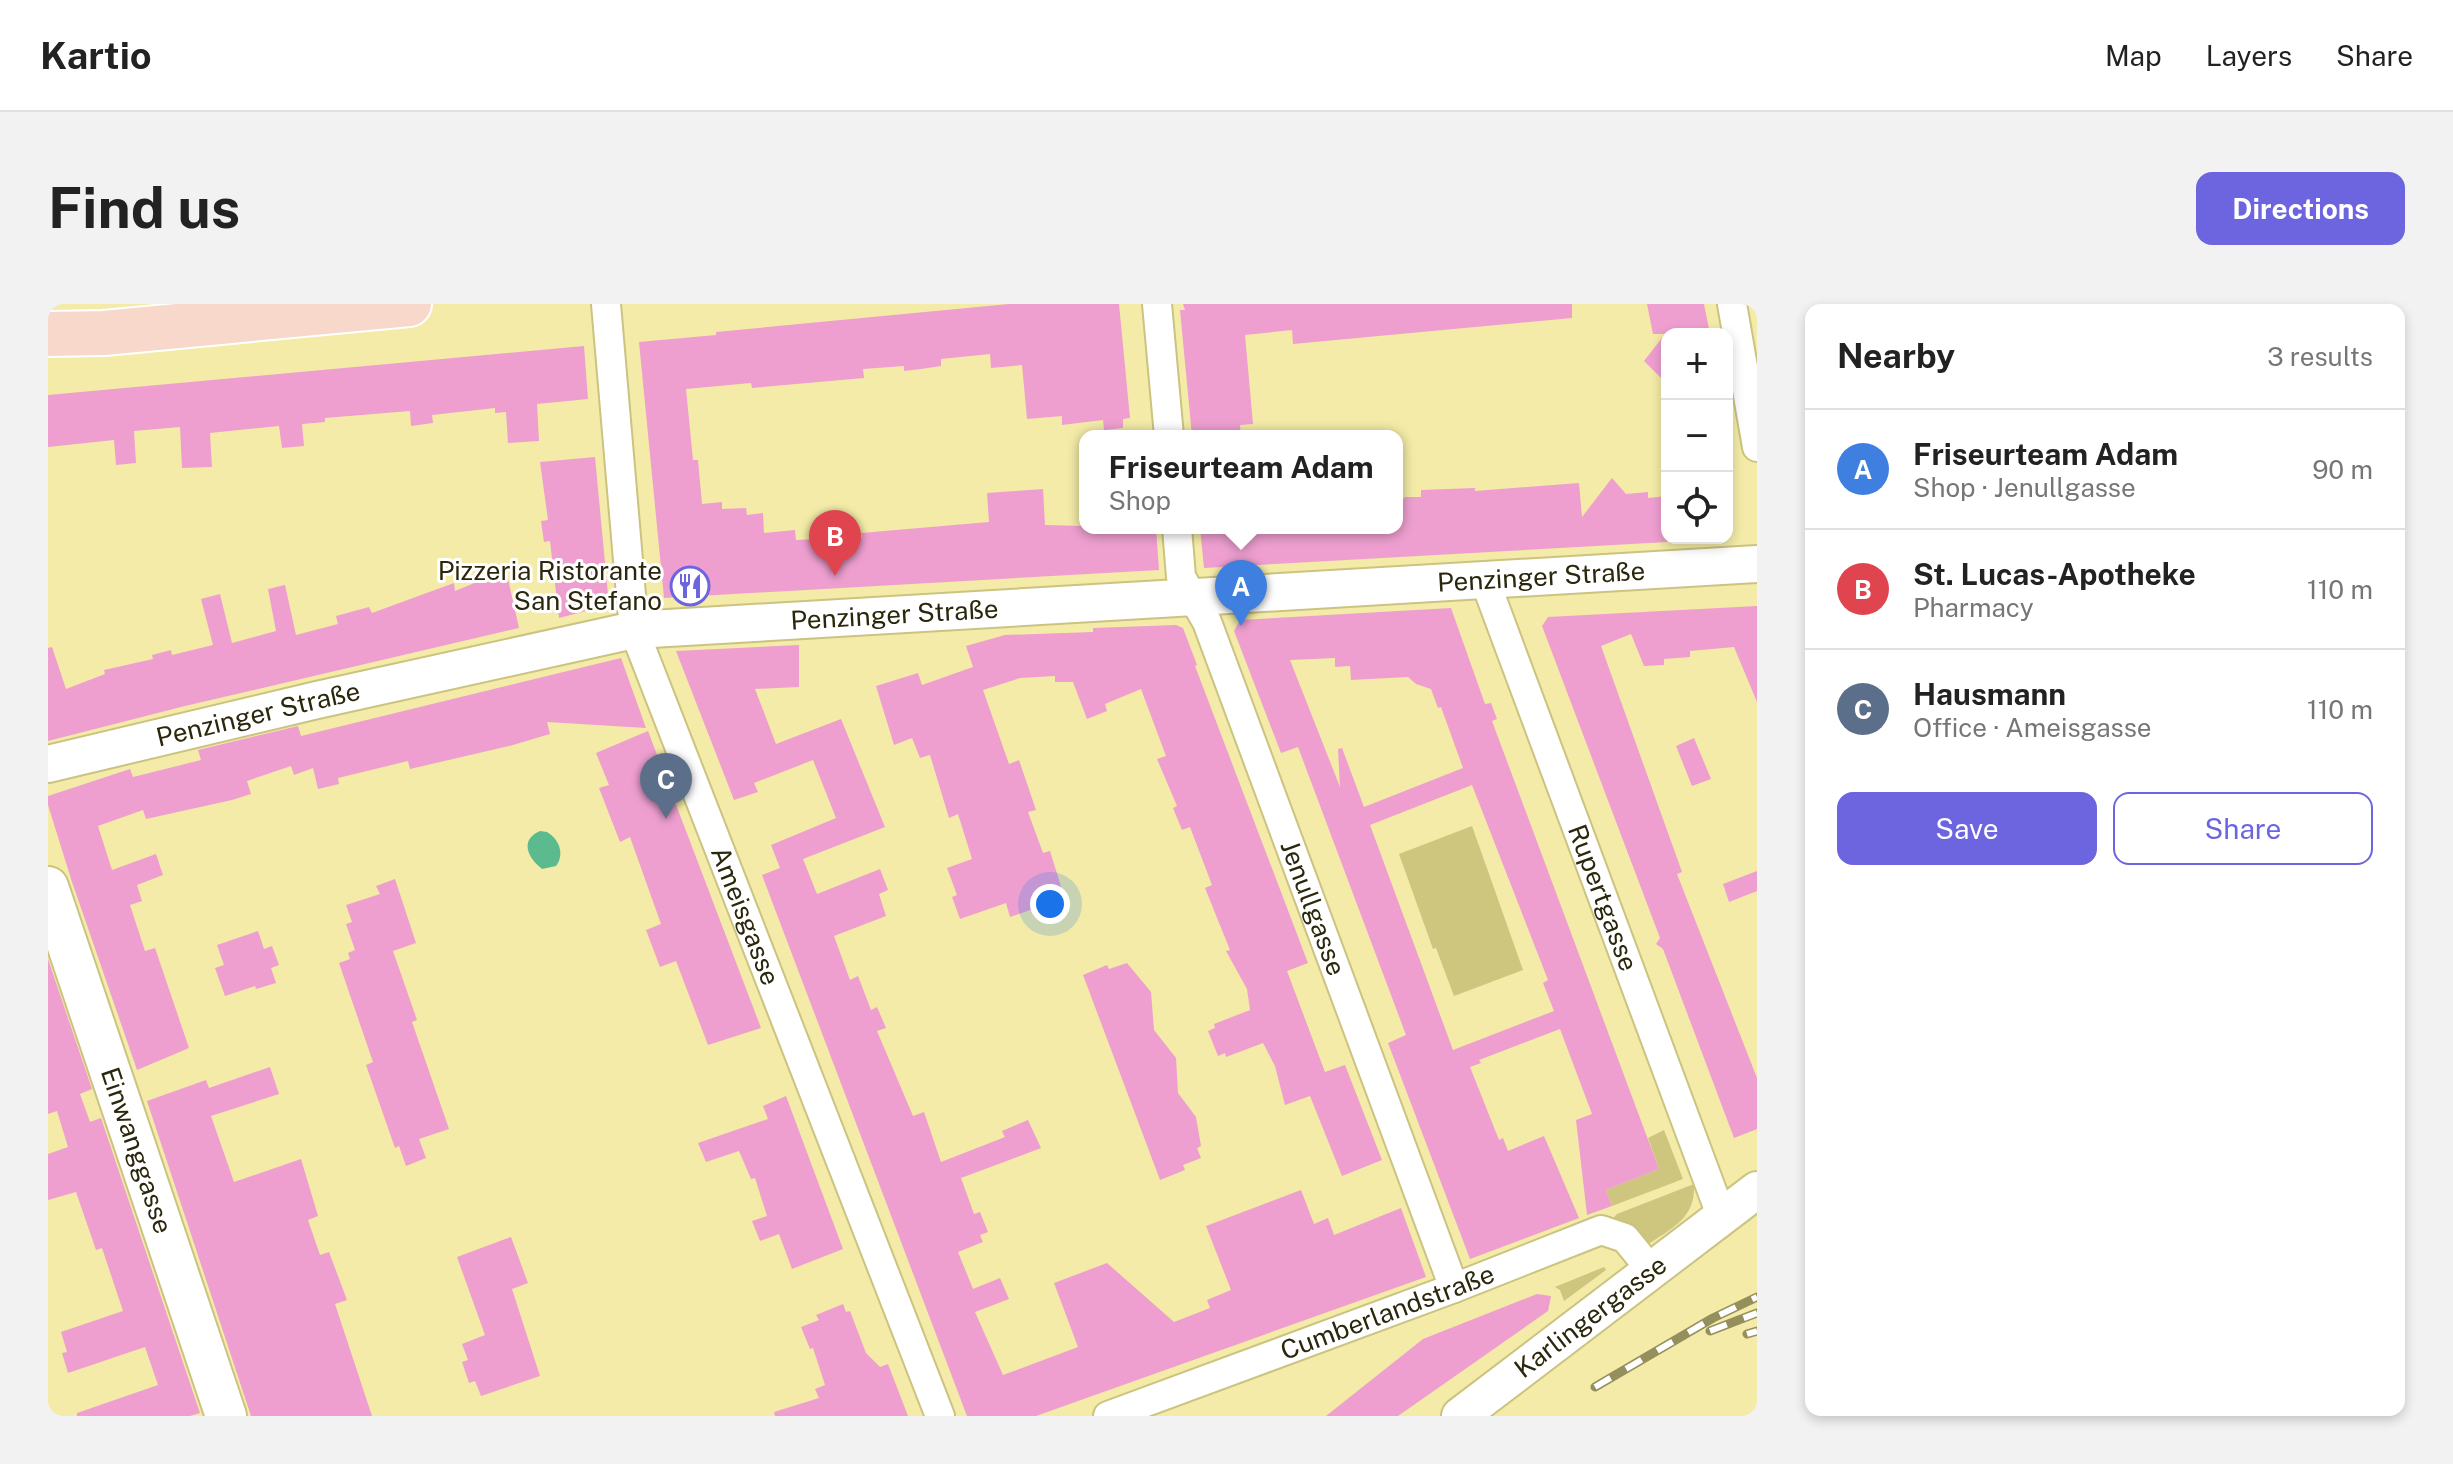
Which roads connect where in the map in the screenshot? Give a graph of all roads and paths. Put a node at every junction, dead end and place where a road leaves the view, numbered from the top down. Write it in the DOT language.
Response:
graph roads {
  1 [pos="409,304"];
  2 [pos="606,304"];
  3 [pos="1157,304"];
  4 [pos="1732,304"];
  5 [pos="48,334"];
  6 [pos="1168,430"];
  7 [pos="1757,447"];
  8 [pos="1177,534"];
  9 [pos="1757,564"];
  10 [pos="1485,581"];
  11 [pos="1192,596"];
  12 [pos="634,630"];
  13 [pos="48,764"];
  14 [pos="48,887"];
  15 [pos="1757,1190"];
  16 [pos="1721,1215"];
  17 [pos="1651,1270"];
  18 [pos="1454,1288"];
  19 [pos="226,1416"];
  20 [pos="940,1416"];
  21 [pos="1108,1416"];
  22 [pos="1460,1416"];
  1 -- 5 [label="main road"];
  2 -- 12 [label="street, Ameisgasse"];
  3 -- 6 [label="street"];
  4 -- 7 [label="street"];
  8 -- 11 [label="street, Jenullgasse"];
  9 -- 10 [label="street, Penzinger Straße"];
  10 -- 11 [label="street, Penzinger Straße"];
  10 -- 16 [label="street, Rupertgasse"];
  11 -- 12 [label="street, Penzinger Straße"];
  11 -- 18 [label="street, Jenullgasse"];
  12 -- 13 [label="street, Penzinger Straße"];
  12 -- 20 [label="street, Ameisgasse"];
  14 -- 19 [label="main road, Einwanggasse"];
  15 -- 16 [label="street"];
  16 -- 17 [label="street, Karlingergasse"];
  17 -- 18 [label="street, Cumberlandstraße"];
  17 -- 22 [label="street, Karlingergasse"];
  18 -- 21 [label="street, Cumberlandstraße"];
}
